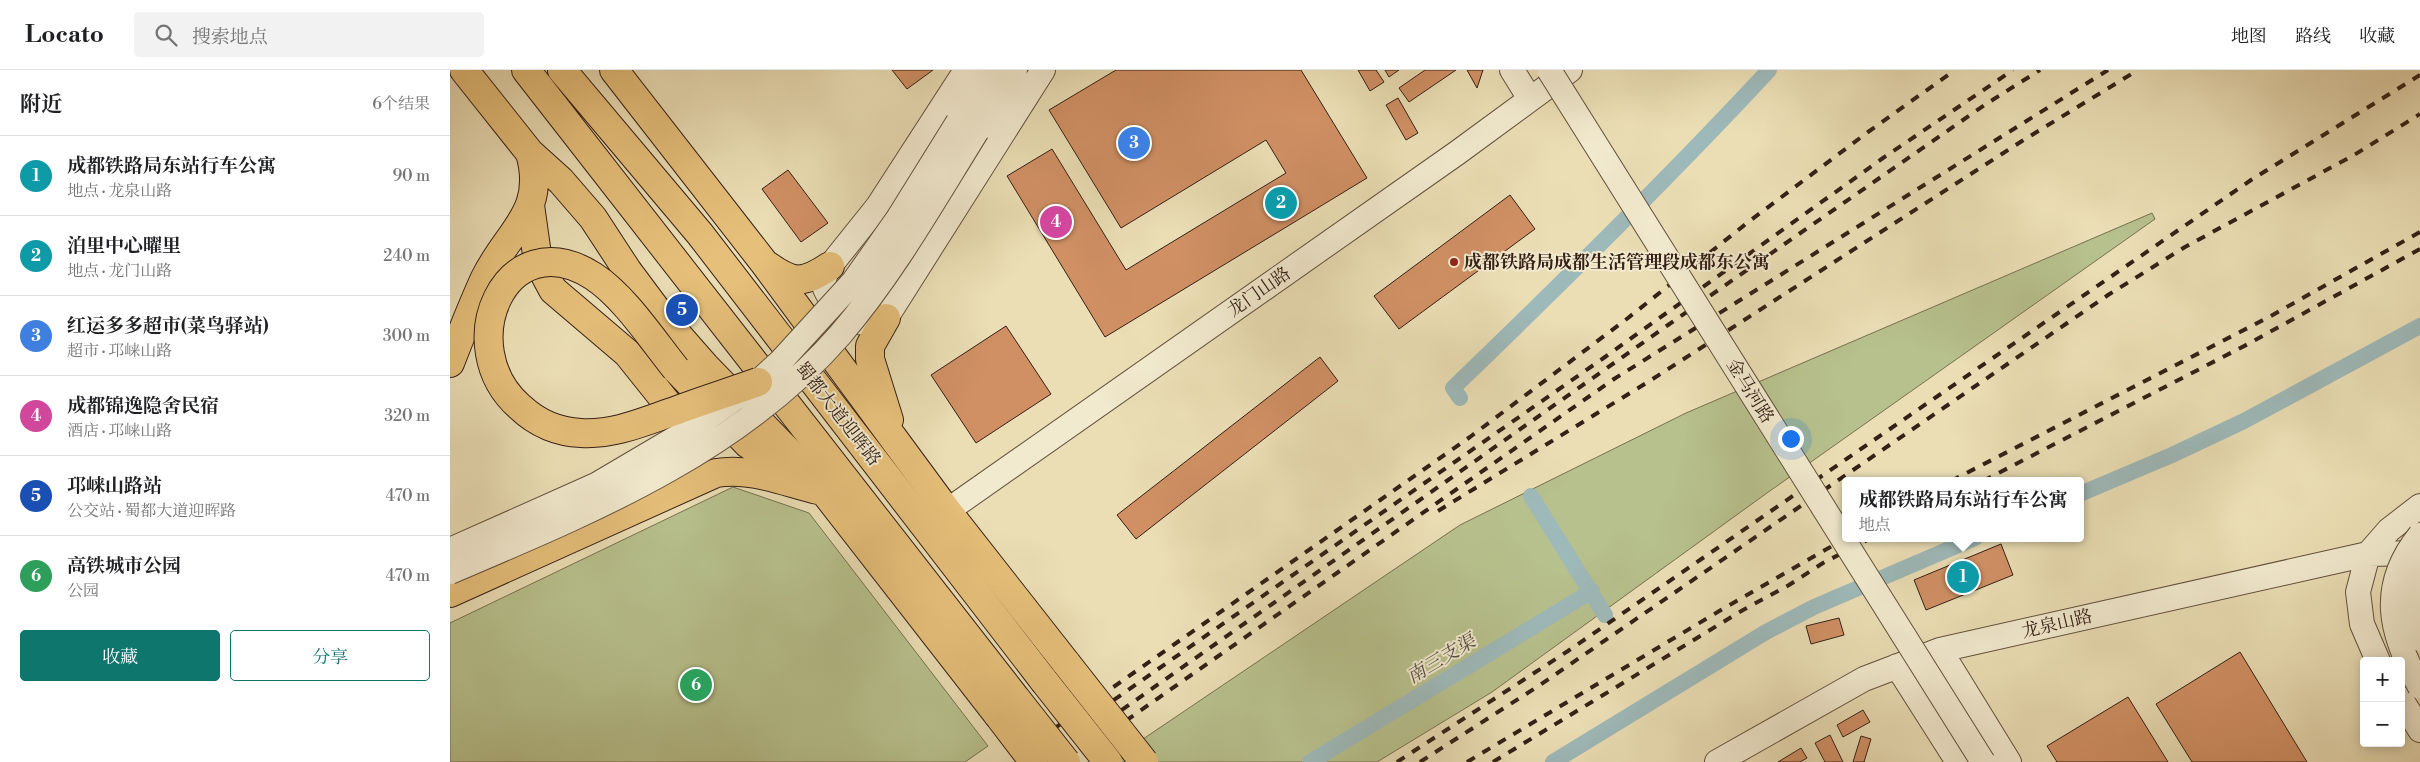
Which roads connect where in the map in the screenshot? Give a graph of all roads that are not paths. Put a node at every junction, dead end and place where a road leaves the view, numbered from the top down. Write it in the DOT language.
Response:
graph roads {
  1 [pos="464,70"];
  2 [pos="526,70"];
  3 [pos="562,70"];
  4 [pos="614,70"];
  5 [pos="966,70"];
  6 [pos="990,70"];
  7 [pos="1015,70"];
  8 [pos="1043,70"];
  9 [pos="1512,70"];
  10 [pos="1549,70"];
  11 [pos="1570,70"];
  12 [pos="1530,99"];
  13 [pos="967,126"];
  14 [pos="530,153"];
  15 [pos="530,205"];
  16 [pos="765,264"];
  17 [pos="830,266"];
  18 [pos="886,318"];
  19 [pos="450,364"];
  20 [pos="758,382"];
  21 [pos="899,448"];
  22 [pos="734,470"];
  23 [pos="818,490"];
  24 [pos="2420,506"];
  25 [pos="947,511"];
  26 [pos="2420,535"];
  27 [pos="1842,537"];
  28 [pos="1845,542"];
  29 [pos="450,550"];
  30 [pos="2420,553"];
  31 [pos="2368,554"];
  32 [pos="877,557"];
  33 [pos="450,572"];
  34 [pos="450,593"];
  35 [pos="2420,639"];
  36 [pos="1940,650"];
  37 [pos="2376,657"];
  38 [pos="1897,666"];
  39 [pos="2420,687"];
  40 [pos="2403,702"];
  41 [pos="1008,708"];
  42 [pos="2420,730"];
  43 [pos="1034,762"];
  44 [pos="1066,762"];
  45 [pos="1108,762"];
  46 [pos="1144,762"];
  47 [pos="1717,762"];
  48 [pos="1958,762"];
  49 [pos="1983,762"];
  50 [pos="2009,762"];
  1 -- 14 [label="main road"];
  2 -- 41 [label="main road, 蜀都大道迎晖路"];
  3 -- 45 [label="main road, 蜀都大道迎晖路, bridge"];
  4 -- 16 [label="main road, 蜀都大道迎晖路"];
  5 -- 17 [label="street"];
  6 -- 13 [label="street"];
  7 -- 13 [label="street"];
  8 -- 18 [label="street"];
  9 -- 12 [label="street"];
  10 -- 27 [label="street, 金马河路, bridge"];
  11 -- 12 [label="street, 龙门山路"];
  12 -- 25 [label="street, 龙门山路"];
  13 -- 20 [label="street, bridge"];
  13 -- 33 [label="street, bridge"];
  14 -- 15 [label="main road"];
  14 -- 32 [label="main road"];
  15 -- 19 [label="main road"];
  15 -- 22 [label="main road"];
  16 -- 17 [label="main road"];
  16 -- 21 [label="main road, 蜀都大道迎晖路"];
  17 -- 18 [label="street"];
  18 -- 21 [label="main road"];
  20 -- 23 [label="main road, bridge"];
  20 -- 29 [label="street, bridge"];
  21 -- 25 [label="main road, 蜀都大道迎晖路"];
  22 -- 23 [label="main road"];
  22 -- 34 [label="main road"];
  23 -- 32 [label="main road"];
  24 -- 31 [label="street"];
  25 -- 46 [label="main road, 蜀都大道迎晖路, bridge"];
  26 -- 39 [label="street, bridge"];
  28 -- 49 [label="street, 金马河路, bridge"];
  30 -- 31 [label="street, 龙泉山路"];
  30 -- 35 [label="street, bridge"];
  31 -- 36 [label="street, 龙泉山路"];
  31 -- 37 [label="street"];
  32 -- 41 [label="main road"];
  36 -- 38 [label="street, 龙泉山路"];
  36 -- 50 [label="street"];
  38 -- 47 [label="street, 龙泉山路"];
  38 -- 48 [label="street"];
  40 -- 42 [label="street"];
  41 -- 43 [label="main road, bridge"];
  41 -- 44 [label="main road, 蜀都大道迎晖路, bridge"];
}
